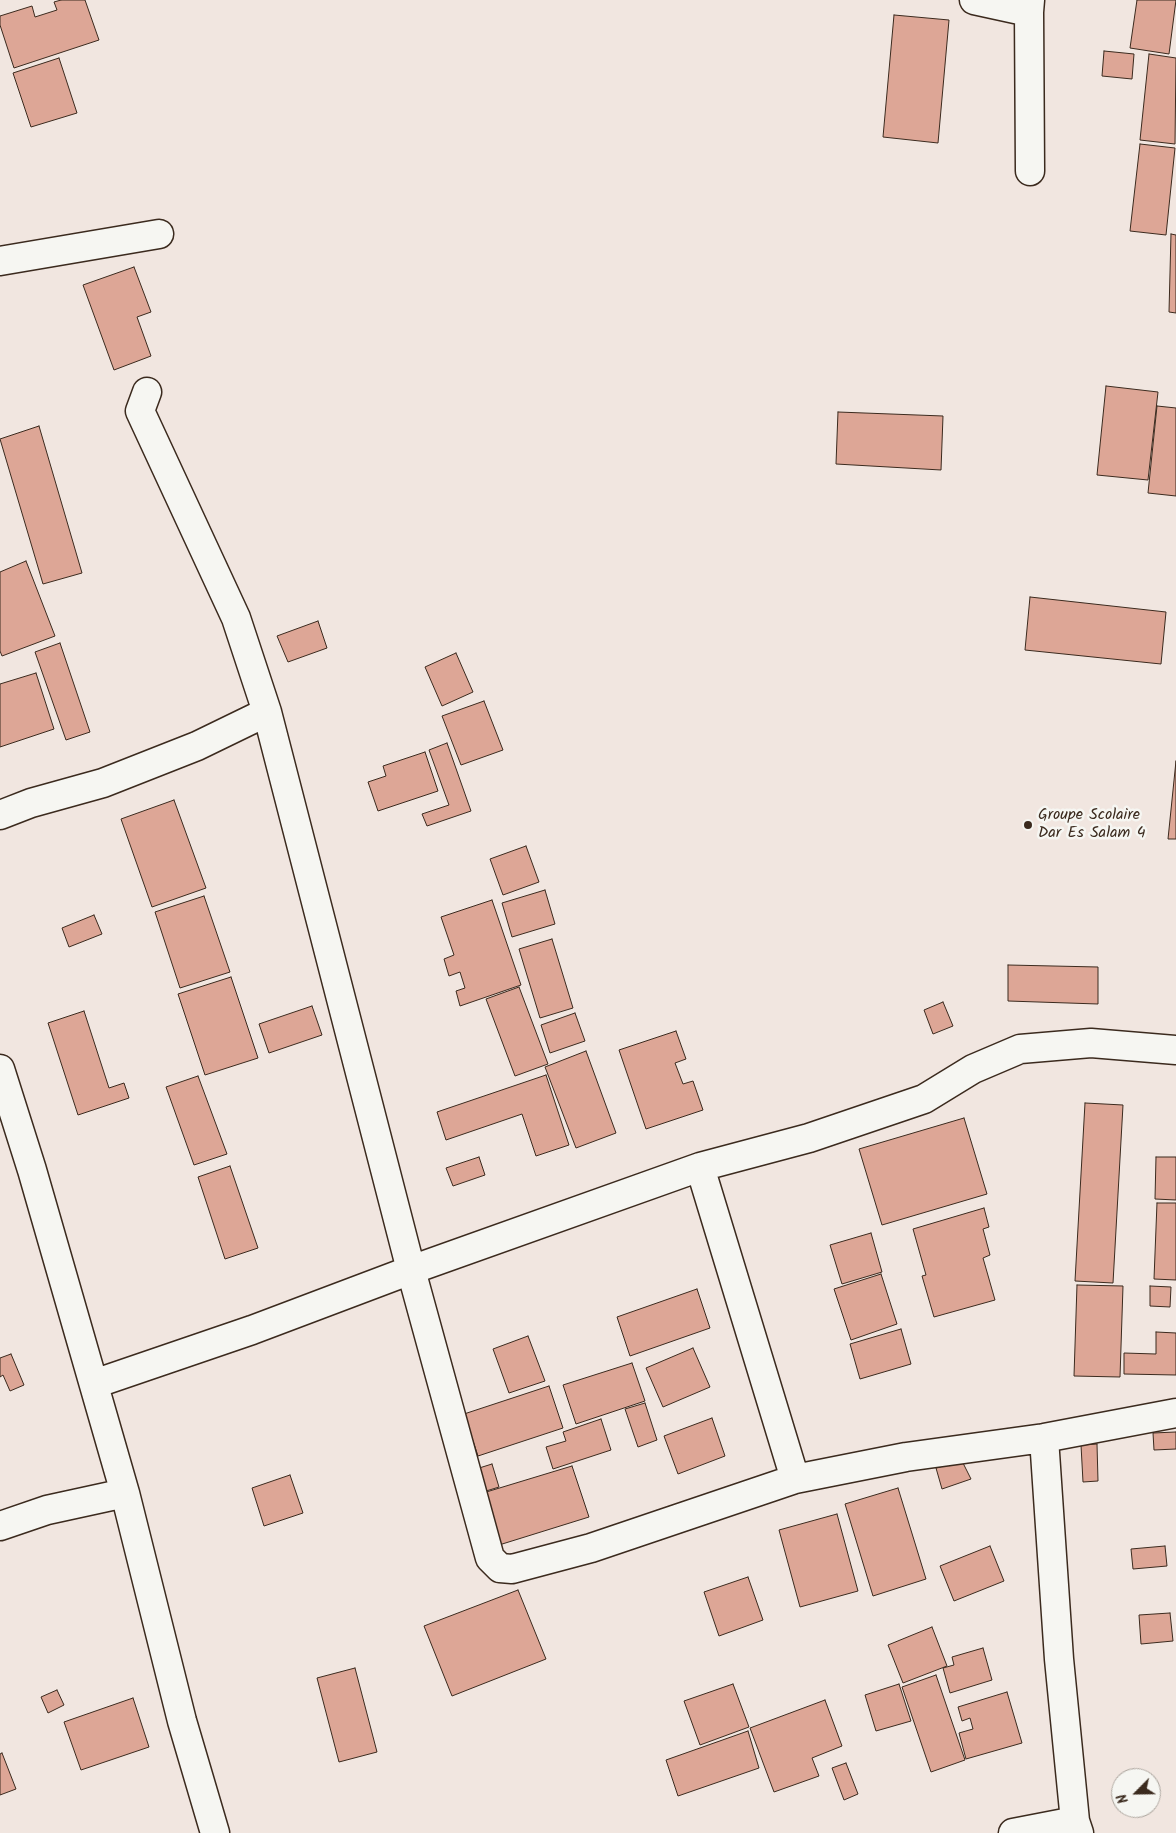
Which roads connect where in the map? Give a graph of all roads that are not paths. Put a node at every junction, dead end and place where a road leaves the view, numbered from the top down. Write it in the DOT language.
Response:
graph roads {
  1 [pos="974,0"];
  2 [pos="1030,6"];
  3 [pos="1030,171"];
  4 [pos="159,234"];
  5 [pos="0,261"];
  6 [pos="147,392"];
  7 [pos="267,712"];
  8 [pos="0,815"];
  9 [pos="1176,1050"];
  10 [pos="0,1069"];
  11 [pos="700,1167"];
  12 [pos="411,1270"];
  13 [pos="94,1384"];
  14 [pos="1176,1413"];
  15 [pos="1044,1438"];
  16 [pos="795,1479"];
  17 [pos="125,1493"];
  18 [pos="0,1526"];
  19 [pos="1077,1827"];
  20 [pos="215,1833"];
  21 [pos="1013,1833"];
  1 -- 2 [label="street"];
  2 -- 3 [label="street"];
  4 -- 5 [label="street"];
  6 -- 7 [label="street"];
  7 -- 8 [label="street"];
  7 -- 12 [label="street"];
  9 -- 11 [label="street"];
  10 -- 13 [label="street"];
  11 -- 12 [label="street"];
  11 -- 16 [label="street"];
  12 -- 13 [label="street"];
  12 -- 16 [label="street"];
  13 -- 17 [label="street"];
  14 -- 15 [label="street"];
  15 -- 16 [label="street"];
  15 -- 19 [label="street"];
  17 -- 18 [label="street"];
  17 -- 20 [label="street"];
  19 -- 21 [label="street"];
}
